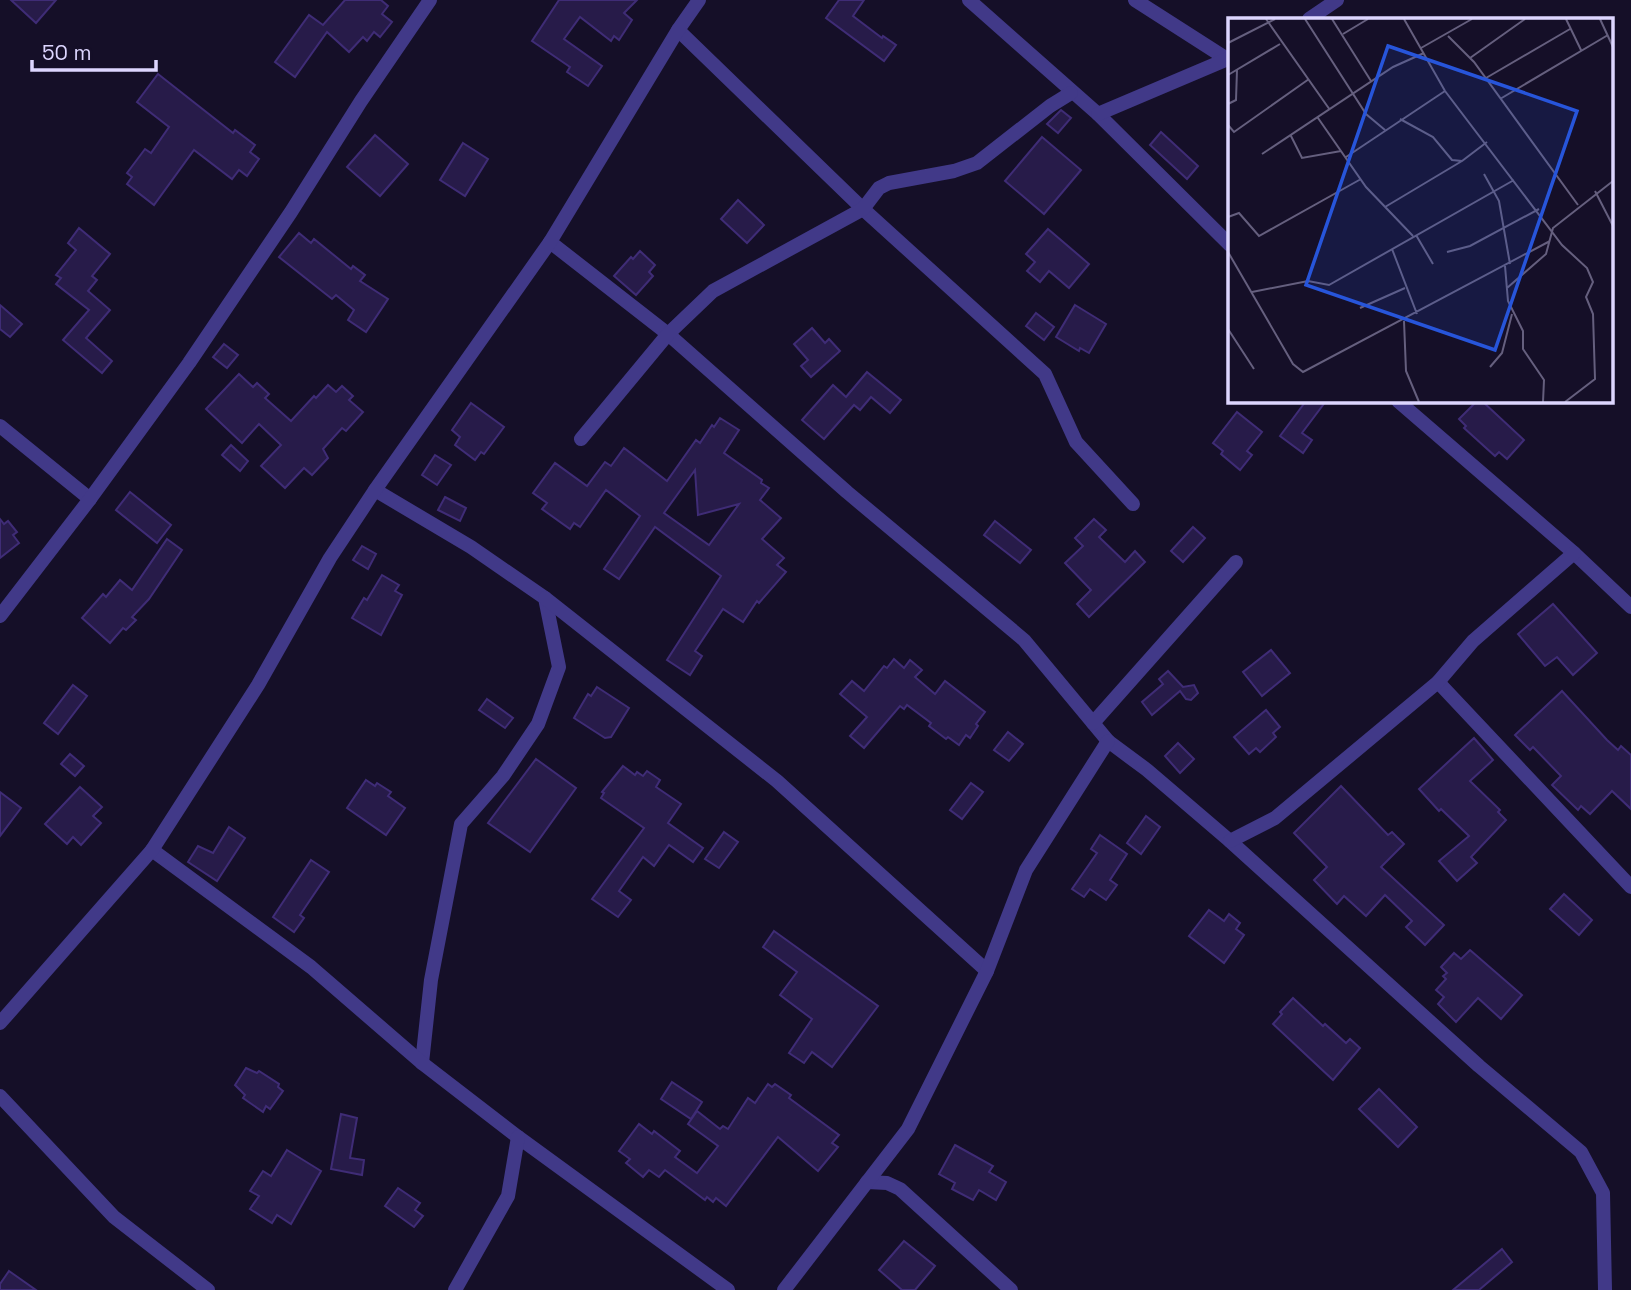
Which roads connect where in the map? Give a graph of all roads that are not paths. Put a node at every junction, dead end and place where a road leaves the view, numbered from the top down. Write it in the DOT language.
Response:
graph roads {
  1 [pos="430,0"];
  2 [pos="699,0"];
  3 [pos="969,0"];
  4 [pos="1135,0"];
  5 [pos="1337,0"];
  6 [pos="1310,18"];
  7 [pos="678,30"];
  8 [pos="1228,57"];
  9 [pos="1228,58"];
  10 [pos="1071,93"];
  11 [pos="1098,114"];
  12 [pos="863,209"];
  13 [pos="550,242"];
  14 [pos="1228,243"];
  15 [pos="668,334"];
  16 [pos="1399,402"];
  17 [pos="0,426"];
  18 [pos="581,439"];
  19 [pos="375,490"];
  20 [pos="90,499"];
  21 [pos="1133,503"];
  22 [pos="1574,553"];
  23 [pos="1236,562"];
  24 [pos="545,598"];
  25 [pos="1631,607"];
  26 [pos="0,615"];
  27 [pos="1438,682"];
  28 [pos="1093,723"];
  29 [pos="1108,741"];
  30 [pos="1230,841"];
  31 [pos="152,850"];
  32 [pos="1631,887"];
  33 [pos="987,971"];
  34 [pos="0,1023"];
  35 [pos="422,1063"];
  36 [pos="0,1096"];
  37 [pos="518,1137"];
  38 [pos="867,1182"];
  39 [pos="208,1290"];
  40 [pos="455,1290"];
  41 [pos="729,1290"];
  42 [pos="784,1290"];
  43 [pos="1011,1290"];
  44 [pos="1605,1290"];
  1 -- 20 [label="street"];
  2 -- 7 [label="street"];
  3 -- 10 [label="street"];
  4 -- 8 [label="street"];
  5 -- 6 [label="street"];
  7 -- 12 [label="street"];
  7 -- 13 [label="street"];
  9 -- 11 [label="street"];
  10 -- 11 [label="street"];
  10 -- 12 [label="street"];
  11 -- 14 [label="street"];
  12 -- 15 [label="street"];
  12 -- 21 [label="street"];
  13 -- 15 [label="street"];
  13 -- 19 [label="street"];
  15 -- 18 [label="street"];
  15 -- 28 [label="street"];
  16 -- 22 [label="street"];
  17 -- 20 [label="street"];
  19 -- 24 [label="street"];
  19 -- 31 [label="street"];
  20 -- 26 [label="street"];
  22 -- 25 [label="street"];
  22 -- 27 [label="street"];
  23 -- 28 [label="street"];
  24 -- 33 [label="street"];
  24 -- 35 [label="street"];
  27 -- 30 [label="street"];
  27 -- 32 [label="street"];
  28 -- 29 [label="street"];
  29 -- 30 [label="street"];
  29 -- 33 [label="street"];
  30 -- 44 [label="street"];
  31 -- 34 [label="street"];
  31 -- 35 [label="street"];
  33 -- 38 [label="street"];
  35 -- 37 [label="street"];
  36 -- 39 [label="street"];
  37 -- 40 [label="street"];
  37 -- 41 [label="street"];
  38 -- 42 [label="street"];
  38 -- 43 [label="street"];
}
